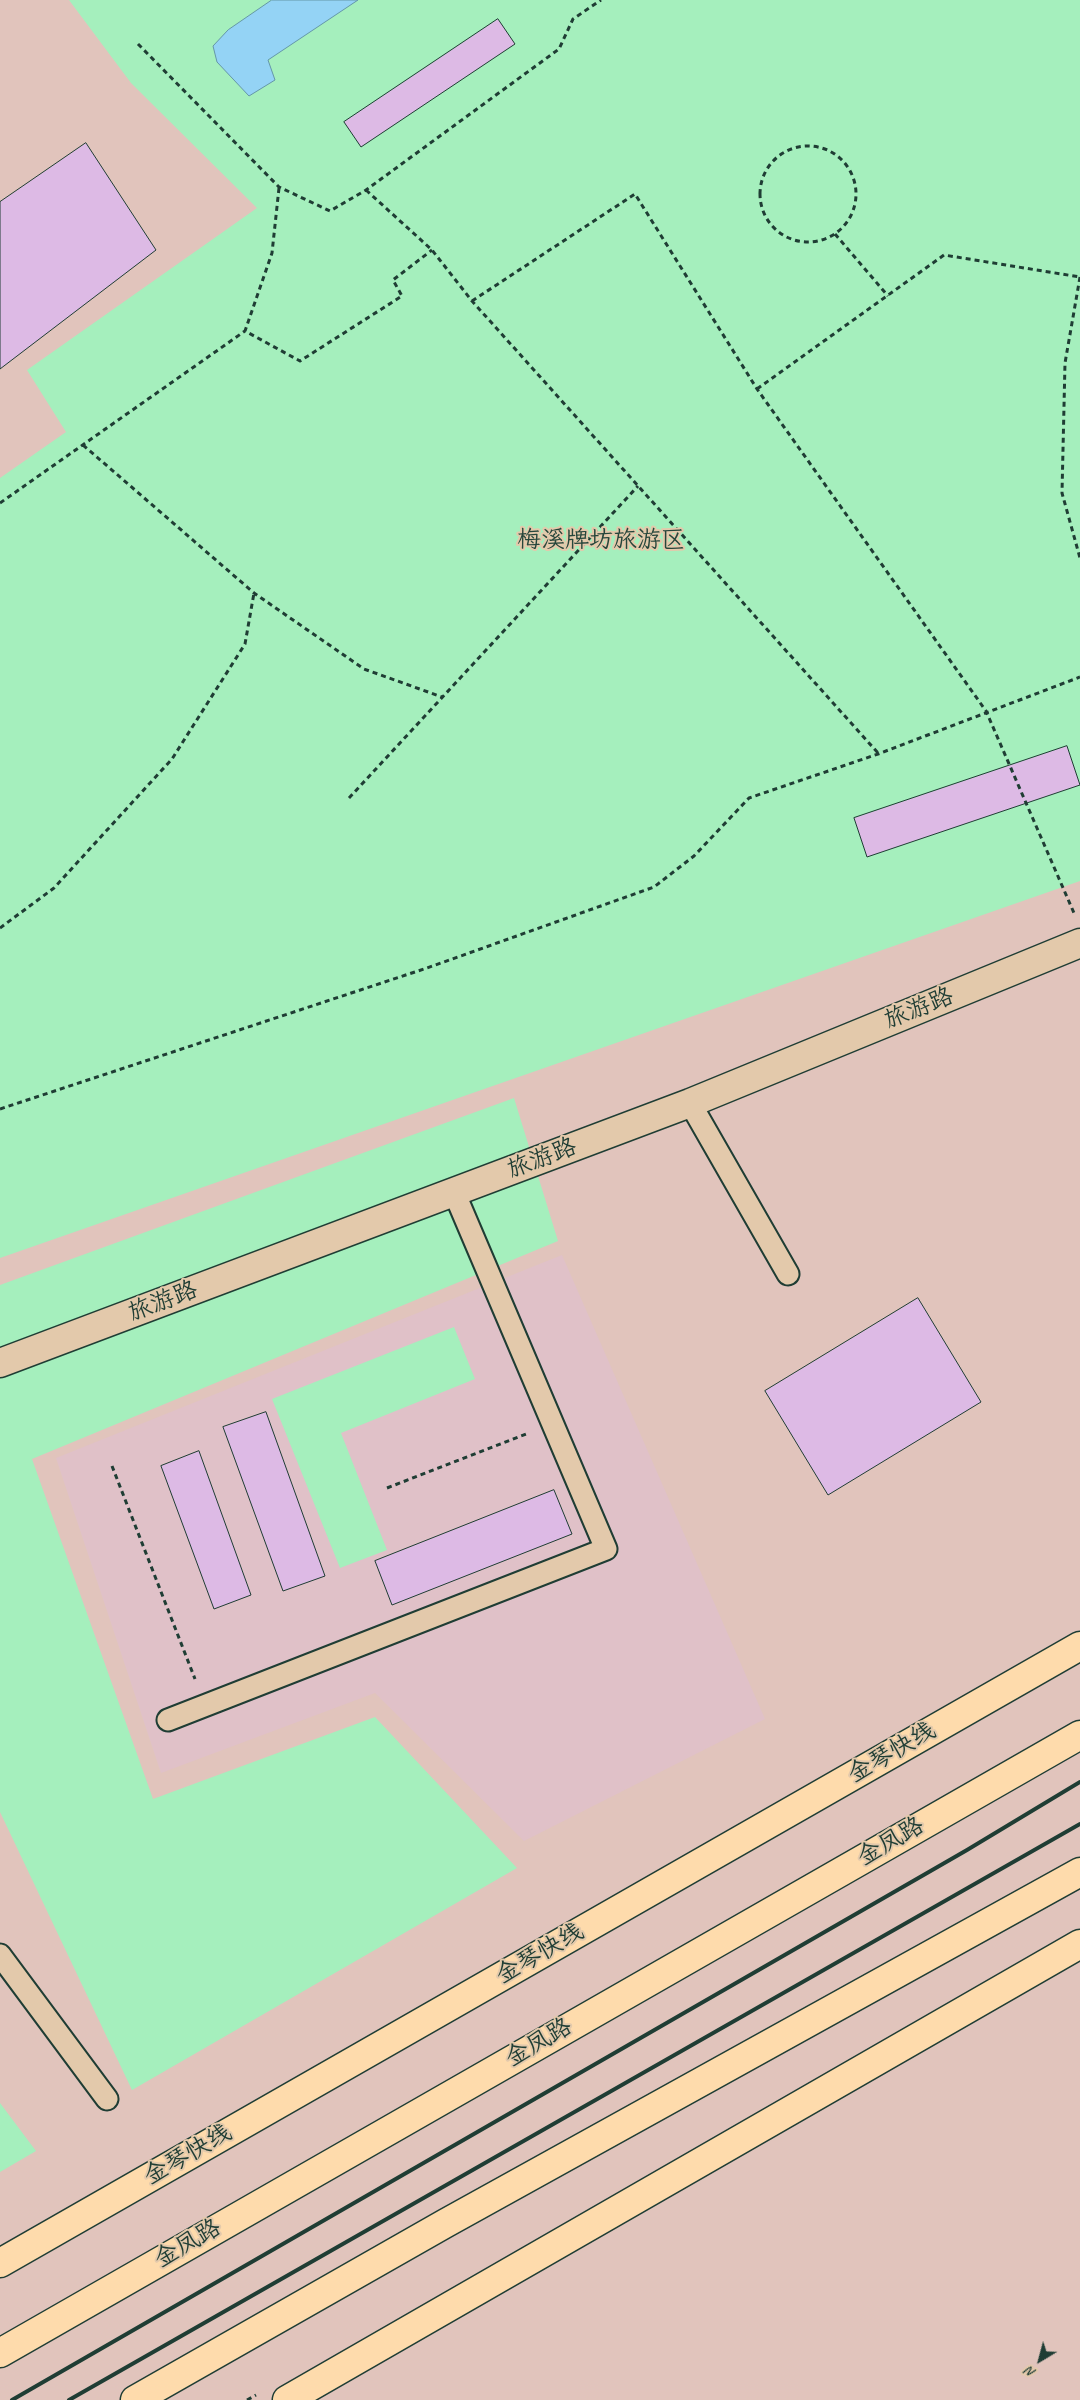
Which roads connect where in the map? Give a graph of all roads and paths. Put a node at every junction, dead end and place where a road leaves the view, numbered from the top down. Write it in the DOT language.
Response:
graph roads {
  1 [pos="601,0"];
  2 [pos="138,44"];
  3 [pos="279,187"];
  4 [pos="366,190"];
  5 [pos="835,234"];
  6 [pos="432,250"];
  7 [pos="1080,276"];
  8 [pos="888,296"];
  9 [pos="472,301"];
  10 [pos="245,331"];
  11 [pos="757,390"];
  12 [pos="82,445"];
  13 [pos="638,486"];
  14 [pos="0,503"];
  15 [pos="1080,558"];
  16 [pos="254,593"];
  17 [pos="1080,677"];
  18 [pos="442,697"];
  19 [pos="986,711"];
  20 [pos="878,754"];
  21 [pos="349,798"];
  22 [pos="0,928"];
  23 [pos="1078,931"];
  24 [pos="690,1103"];
  25 [pos="0,1109"];
  26 [pos="454,1192"];
  27 [pos="788,1274"];
  28 [pos="0,1364"];
  29 [pos="553,1424"];
  30 [pos="112,1466"];
  31 [pos="387,1488"];
  32 [pos="1080,1646"];
  33 [pos="206,1705"];
  34 [pos="168,1720"];
  35 [pos="1080,1734"];
  36 [pos="1080,1872"];
  37 [pos="1080,1944"];
  38 [pos="0,1956"];
  39 [pos="107,2099"];
  40 [pos="0,2263"];
  41 [pos="0,2353"];
  42 [pos="135,2400"];
  43 [pos="288,2400"];
  1 -- 4 [label="path"];
  2 -- 3 [label="path"];
  3 -- 4 [label="path"];
  3 -- 10 [label="path"];
  4 -- 6 [label="path"];
  5 -- 5 [label="path"];
  5 -- 8 [label="path"];
  6 -- 9 [label="path"];
  6 -- 10 [label="path"];
  7 -- 8 [label="path"];
  7 -- 15 [label="path"];
  8 -- 11 [label="path"];
  9 -- 11 [label="path"];
  9 -- 13 [label="path"];
  10 -- 12 [label="path"];
  11 -- 19 [label="path"];
  12 -- 14 [label="path"];
  12 -- 16 [label="path"];
  13 -- 18 [label="path"];
  13 -- 20 [label="path"];
  16 -- 18 [label="path"];
  16 -- 22 [label="path"];
  17 -- 19 [label="path"];
  18 -- 21 [label="path"];
  19 -- 20 [label="path"];
  19 -- 23 [label="path"];
  20 -- 25 [label="path"];
  23 -- 24 [label="street, 旅游路"];
  24 -- 26 [label="street, 旅游路"];
  24 -- 27 [label="lane"];
  26 -- 28 [label="street, 旅游路"];
  26 -- 29 [label="lane"];
  29 -- 31 [label="path"];
  29 -- 33 [label="lane"];
  30 -- 33 [label="path"];
  32 -- 40 [label="main road, 金琴快线"];
  33 -- 34 [label="lane"];
  35 -- 41 [label="main road, 金凤路"];
  36 -- 42 [label="main road"];
  37 -- 43 [label="main road"];
  38 -- 39 [label="lane"];
}
